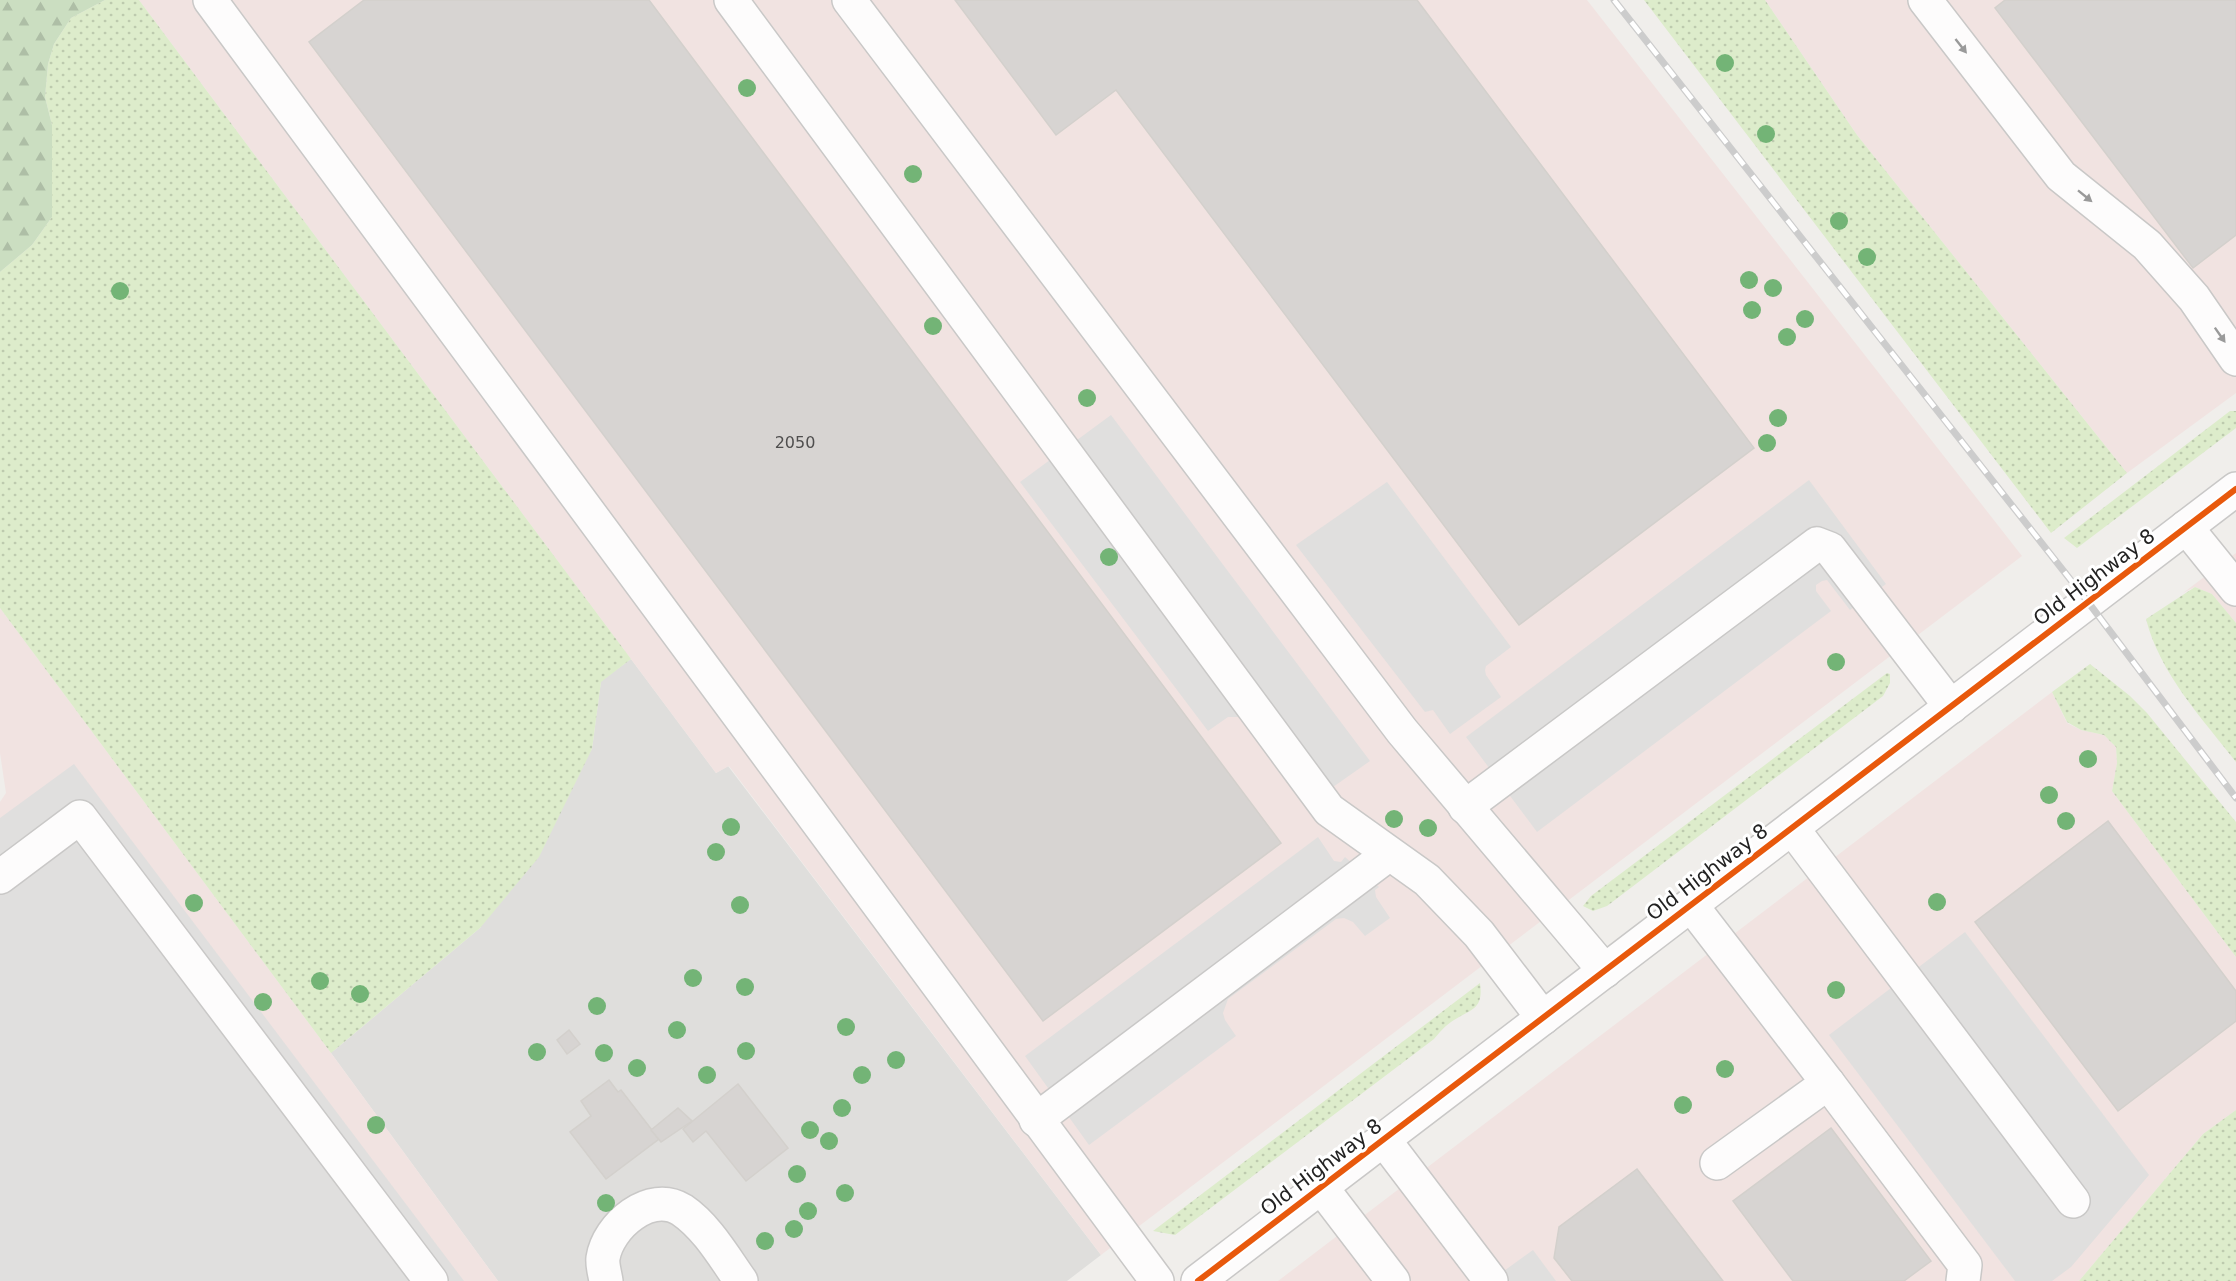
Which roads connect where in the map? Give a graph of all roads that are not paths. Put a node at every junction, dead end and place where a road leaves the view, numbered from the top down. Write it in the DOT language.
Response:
graph roads {
  1 [pos="210,0"];
  2 [pos="731,0"];
  3 [pos="849,0"];
  4 [pos="1925,0"];
  5 [pos="2236,359"];
  6 [pos="2236,489"];
  7 [pos="2186,527"];
  8 [pos="2236,589"];
  9 [pos="1950,707"];
  10 [pos="1465,807"];
  11 [pos="1792,828"];
  12 [pos="1389,854"];
  13 [pos="0,877"];
  14 [pos="1691,905"];
  15 [pos="1605,971"];
  16 [pos="1543,1018"];
  17 [pos="1828,1083"];
  18 [pos="1036,1120"];
  19 [pos="1384,1140"];
  20 [pos="1717,1163"];
  21 [pos="1321,1187"];
  22 [pos="2073,1201"];
  23 [pos="431,1281"];
  24 [pos="606,1281"];
  25 [pos="741,1281"];
  26 [pos="1156,1281"];
  27 [pos="1198,1281"];
  28 [pos="1393,1281"];
  29 [pos="1491,1281"];
  30 [pos="1963,1281"];
  1 -- 18 [label="street"];
  2 -- 12 [label="street"];
  3 -- 10 [label="street"];
  4 -- 5 [label="street, one-way"];
  6 -- 7 [label="street, Old Highway 8"];
  7 -- 8 [label="street"];
  7 -- 9 [label="street, Old Highway 8"];
  9 -- 10 [label="street"];
  9 -- 11 [label="street, Old Highway 8"];
  10 -- 15 [label="street"];
  11 -- 14 [label="street, Old Highway 8"];
  11 -- 22 [label="street"];
  12 -- 16 [label="street"];
  12 -- 18 [label="street"];
  13 -- 23 [label="street"];
  14 -- 15 [label="street, Old Highway 8"];
  14 -- 17 [label="street"];
  15 -- 16 [label="street, Old Highway 8"];
  16 -- 19 [label="street, Old Highway 8"];
  17 -- 20 [label="street"];
  17 -- 30 [label="street"];
  18 -- 26 [label="street"];
  19 -- 21 [label="street, Old Highway 8"];
  19 -- 29 [label="street"];
  21 -- 27 [label="street, Old Highway 8"];
  21 -- 28 [label="street"];
  24 -- 25 [label="street"];
}
